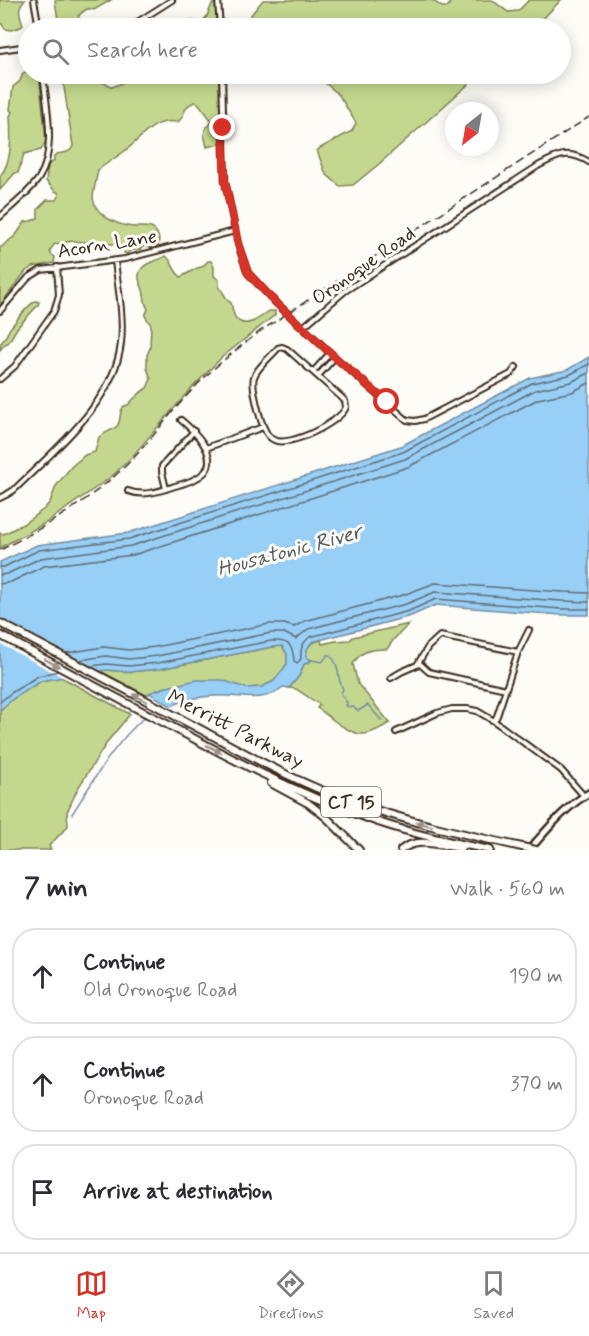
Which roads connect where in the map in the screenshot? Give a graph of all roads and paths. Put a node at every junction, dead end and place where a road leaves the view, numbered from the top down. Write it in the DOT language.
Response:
graph roads {
  1 [pos="34,0"];
  2 [pos="172,0"];
  3 [pos="218,0"];
  4 [pos="37,18"];
  5 [pos="144,18"];
  6 [pos="219,18"];
  7 [pos="18,47"];
  8 [pos="0,50"];
  9 [pos="44,84"];
  10 [pos="222,84"];
  11 [pos="589,162"];
  12 [pos="0,217"];
  13 [pos="235,231"];
  14 [pos="115,261"];
  15 [pos="57,267"];
  16 [pos="0,311"];
  17 [pos="303,327"];
  18 [pos="330,353"];
  19 [pos="334,357"];
  20 [pos="516,367"];
  21 [pos="313,372"];
  22 [pos="318,376"];
  23 [pos="0,379"];
  24 [pos="182,420"];
  25 [pos="263,427"];
  26 [pos="194,431"];
  27 [pos="206,448"];
  28 [pos="166,489"];
  29 [pos="128,491"];
  30 [pos="0,498"];
  31 [pos="0,623"];
  32 [pos="529,630"];
  33 [pos="0,636"];
  34 [pos="518,652"];
  35 [pos="419,663"];
  36 [pos="391,678"];
  37 [pos="506,689"];
  38 [pos="494,721"];
  39 [pos="396,732"];
  40 [pos="248,767"];
  41 [pos="586,795"];
  42 [pos="525,849"];
  43 [pos="359,850"];
  44 [pos="401,850"];
  45 [pos="482,850"];
  46 [pos="490,850"];
  47 [pos="538,850"];
  1 -- 4 [label="street"];
  2 -- 5 [label="street"];
  3 -- 6 [label="street"];
  7 -- 8 [label="street"];
  9 -- 12 [label="street"];
  10 -- 13 [label="street, Oronoque Road"];
  11 -- 17 [label="street, Oronoque Road"];
  13 -- 14 [label="street, Acorn Lane"];
  13 -- 17 [label="street, Oronoque Road"];
  14 -- 15 [label="street, Acorn Lane"];
  14 -- 30 [label="street"];
  15 -- 16 [label="street, Acorn Lane"];
  15 -- 23 [label="street"];
  17 -- 18 [label="street"];
  18 -- 19 [label="street"];
  18 -- 21 [label="street"];
  19 -- 20 [label="street"];
  19 -- 22 [label="street"];
  21 -- 22 [label="street"];
  21 -- 25 [label="street"];
  22 -- 25 [label="street"];
  24 -- 26 [label="street"];
  25 -- 27 [label="street"];
  26 -- 27 [label="street"];
  26 -- 28 [label="street"];
  27 -- 28 [label="street"];
  28 -- 29 [label="street"];
  42 -- 31 [label="highway, Merritt Parkway / CT 15, one-way"];
  32 -- 34 [label="street"];
  33 -- 40 [label="highway, Merritt Parkway / CT 15, one-way"];
  34 -- 35 [label="street"];
  34 -- 37 [label="street"];
  35 -- 36 [label="street"];
  35 -- 37 [label="street"];
  37 -- 38 [label="street"];
  38 -- 39 [label="street"];
  38 -- 41 [label="street"];
  40 -- 43 [label="highway"];
  40 -- 46 [label="highway, Merritt Parkway / CT 15"];
  41 -- 42 [label="main road"];
  42 -- 47 [label="highway, Merritt Parkway / CT 15, bridge"];
  44 -- 45 [label="highway"];
}
